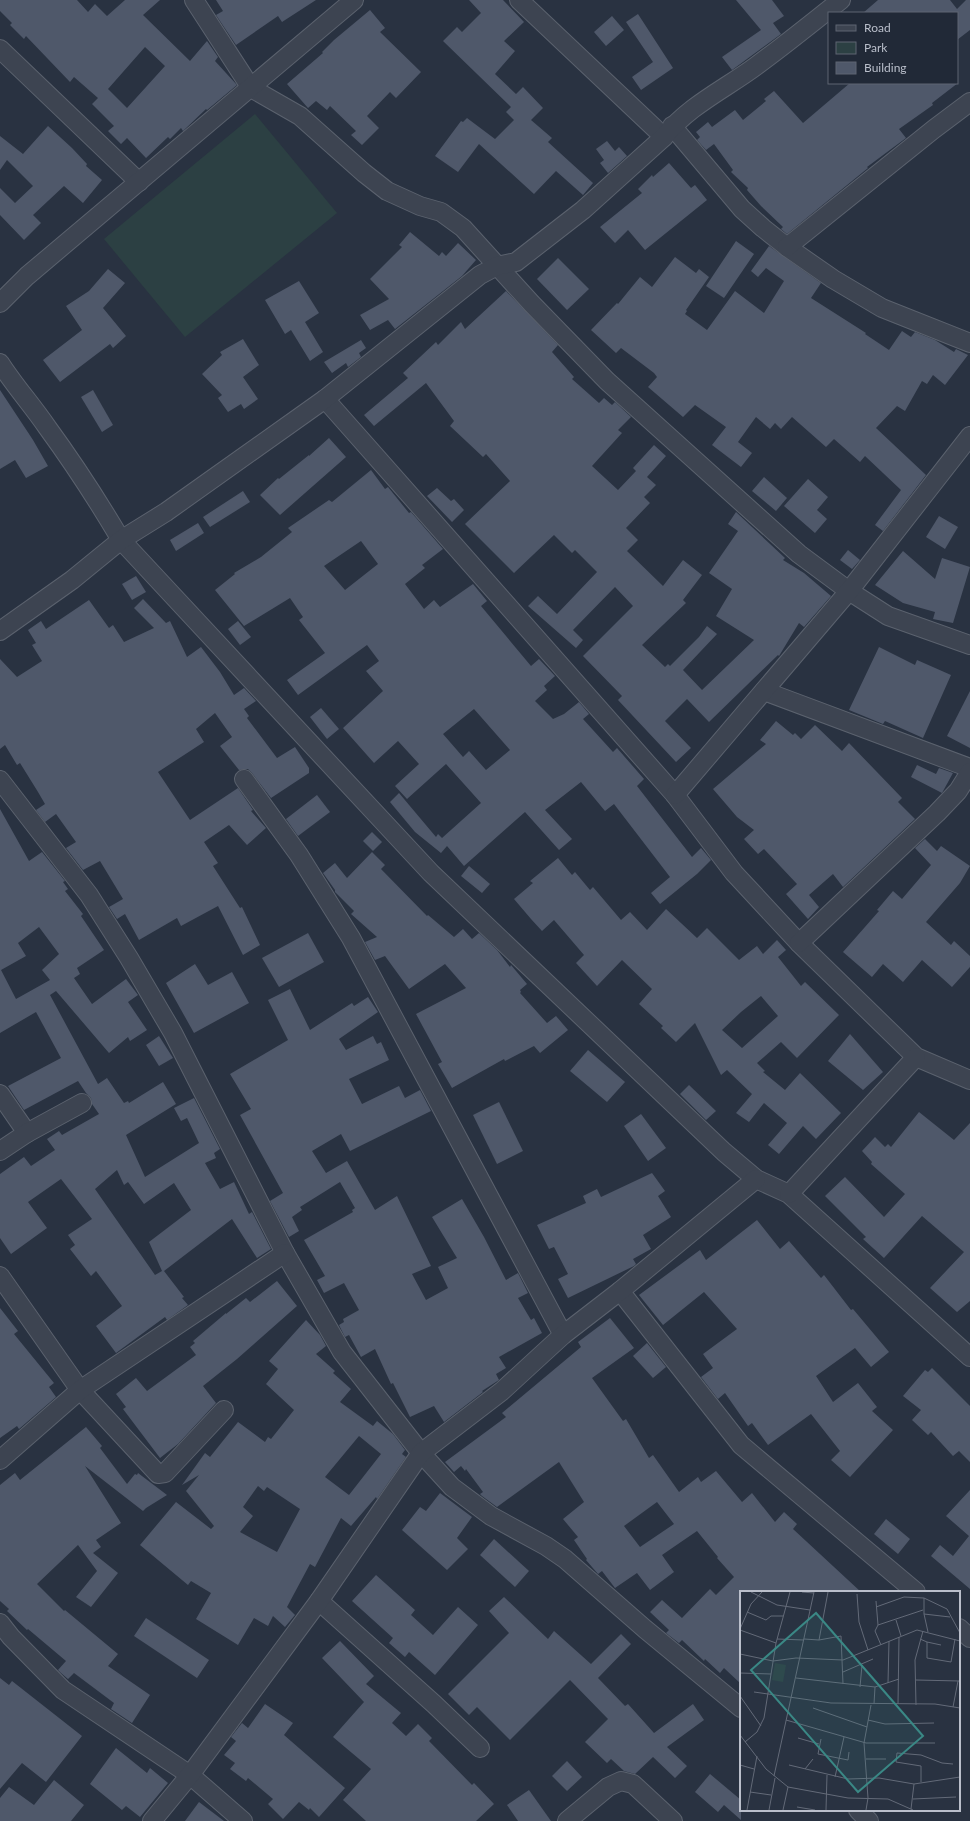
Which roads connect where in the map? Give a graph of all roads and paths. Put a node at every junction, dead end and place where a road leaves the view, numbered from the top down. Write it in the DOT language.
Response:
graph roads {
  1 [pos="194,0"];
  2 [pos="354,0"];
  3 [pos="519,0"];
  4 [pos="841,0"];
  5 [pos="0,49"];
  6 [pos="251,88"];
  7 [pos="970,102"];
  8 [pos="668,131"];
  9 [pos="139,182"];
  10 [pos="787,247"];
  11 [pos="497,266"];
  12 [pos="0,303"];
  13 [pos="970,343"];
  14 [pos="0,363"];
  15 [pos="325,399"];
  16 [pos="970,436"];
  17 [pos="121,540"];
  18 [pos="849,592"];
  19 [pos="0,631"];
  20 [pos="970,645"];
  21 [pos="764,691"];
  22 [pos="970,768"];
  23 [pos="970,772"];
  24 [pos="244,779"];
  25 [pos="0,780"];
  26 [pos="674,795"];
  27 [pos="799,943"];
  28 [pos="916,1057"];
  29 [pos="970,1080"];
  30 [pos="0,1094"];
  31 [pos="82,1103"];
  32 [pos="27,1133"];
  33 [pos="0,1152"];
  34 [pos="756,1178"];
  35 [pos="789,1194"];
  36 [pos="284,1253"];
  37 [pos="0,1276"];
  38 [pos="620,1291"];
  39 [pos="563,1335"];
  40 [pos="970,1357"];
  41 [pos="80,1390"];
  42 [pos="224,1410"];
  43 [pos="421,1453"];
  44 [pos="0,1460"];
  45 [pos="915,1591"];
  46 [pos="319,1602"];
  47 [pos="0,1623"];
  48 [pos="960,1629"];
  49 [pos="970,1638"];
  50 [pos="740,1707"];
  51 [pos="480,1748"];
  52 [pos="190,1775"];
  53 [pos="859,1811"];
  54 [pos="152,1821"];
  55 [pos="243,1821"];
  56 [pos="566,1821"];
  57 [pos="673,1821"];
  58 [pos="869,1821"];
  1 -- 6 [label="street"];
  2 -- 6 [label="street"];
  3 -- 8 [label="street"];
  4 -- 8 [label="street"];
  5 -- 9 [label="street"];
  6 -- 9 [label="street"];
  6 -- 11 [label="street"];
  7 -- 10 [label="street"];
  8 -- 10 [label="street"];
  8 -- 11 [label="street"];
  9 -- 12 [label="street"];
  10 -- 13 [label="street"];
  11 -- 15 [label="street"];
  11 -- 18 [label="street"];
  14 -- 17 [label="street"];
  15 -- 17 [label="street"];
  15 -- 26 [label="street"];
  16 -- 18 [label="street"];
  17 -- 19 [label="street"];
  17 -- 34 [label="street"];
  18 -- 20 [label="street"];
  18 -- 21 [label="street"];
  21 -- 22 [label="street"];
  21 -- 26 [label="street"];
  23 -- 27 [label="street"];
  24 -- 39 [label="street"];
  25 -- 36 [label="street"];
  26 -- 27 [label="street"];
  27 -- 28 [label="street"];
  28 -- 29 [label="street"];
  28 -- 35 [label="street"];
  30 -- 32 [label="street"];
  31 -- 32 [label="street"];
  32 -- 33 [label="street"];
  34 -- 35 [label="street"];
  34 -- 38 [label="street"];
  35 -- 40 [label="street"];
  36 -- 41 [label="street"];
  36 -- 43 [label="street"];
  37 -- 41 [label="street"];
  38 -- 39 [label="street"];
  38 -- 45 [label="street"];
  39 -- 43 [label="street"];
  41 -- 42 [label="street"];
  41 -- 44 [label="street"];
  43 -- 46 [label="street"];
  43 -- 50 [label="street"];
  46 -- 51 [label="street"];
  46 -- 52 [label="street"];
  47 -- 52 [label="street"];
  48 -- 49 [label="street"];
  52 -- 54 [label="street"];
  52 -- 55 [label="street"];
  53 -- 58 [label="street"];
  56 -- 57 [label="street"];
}
